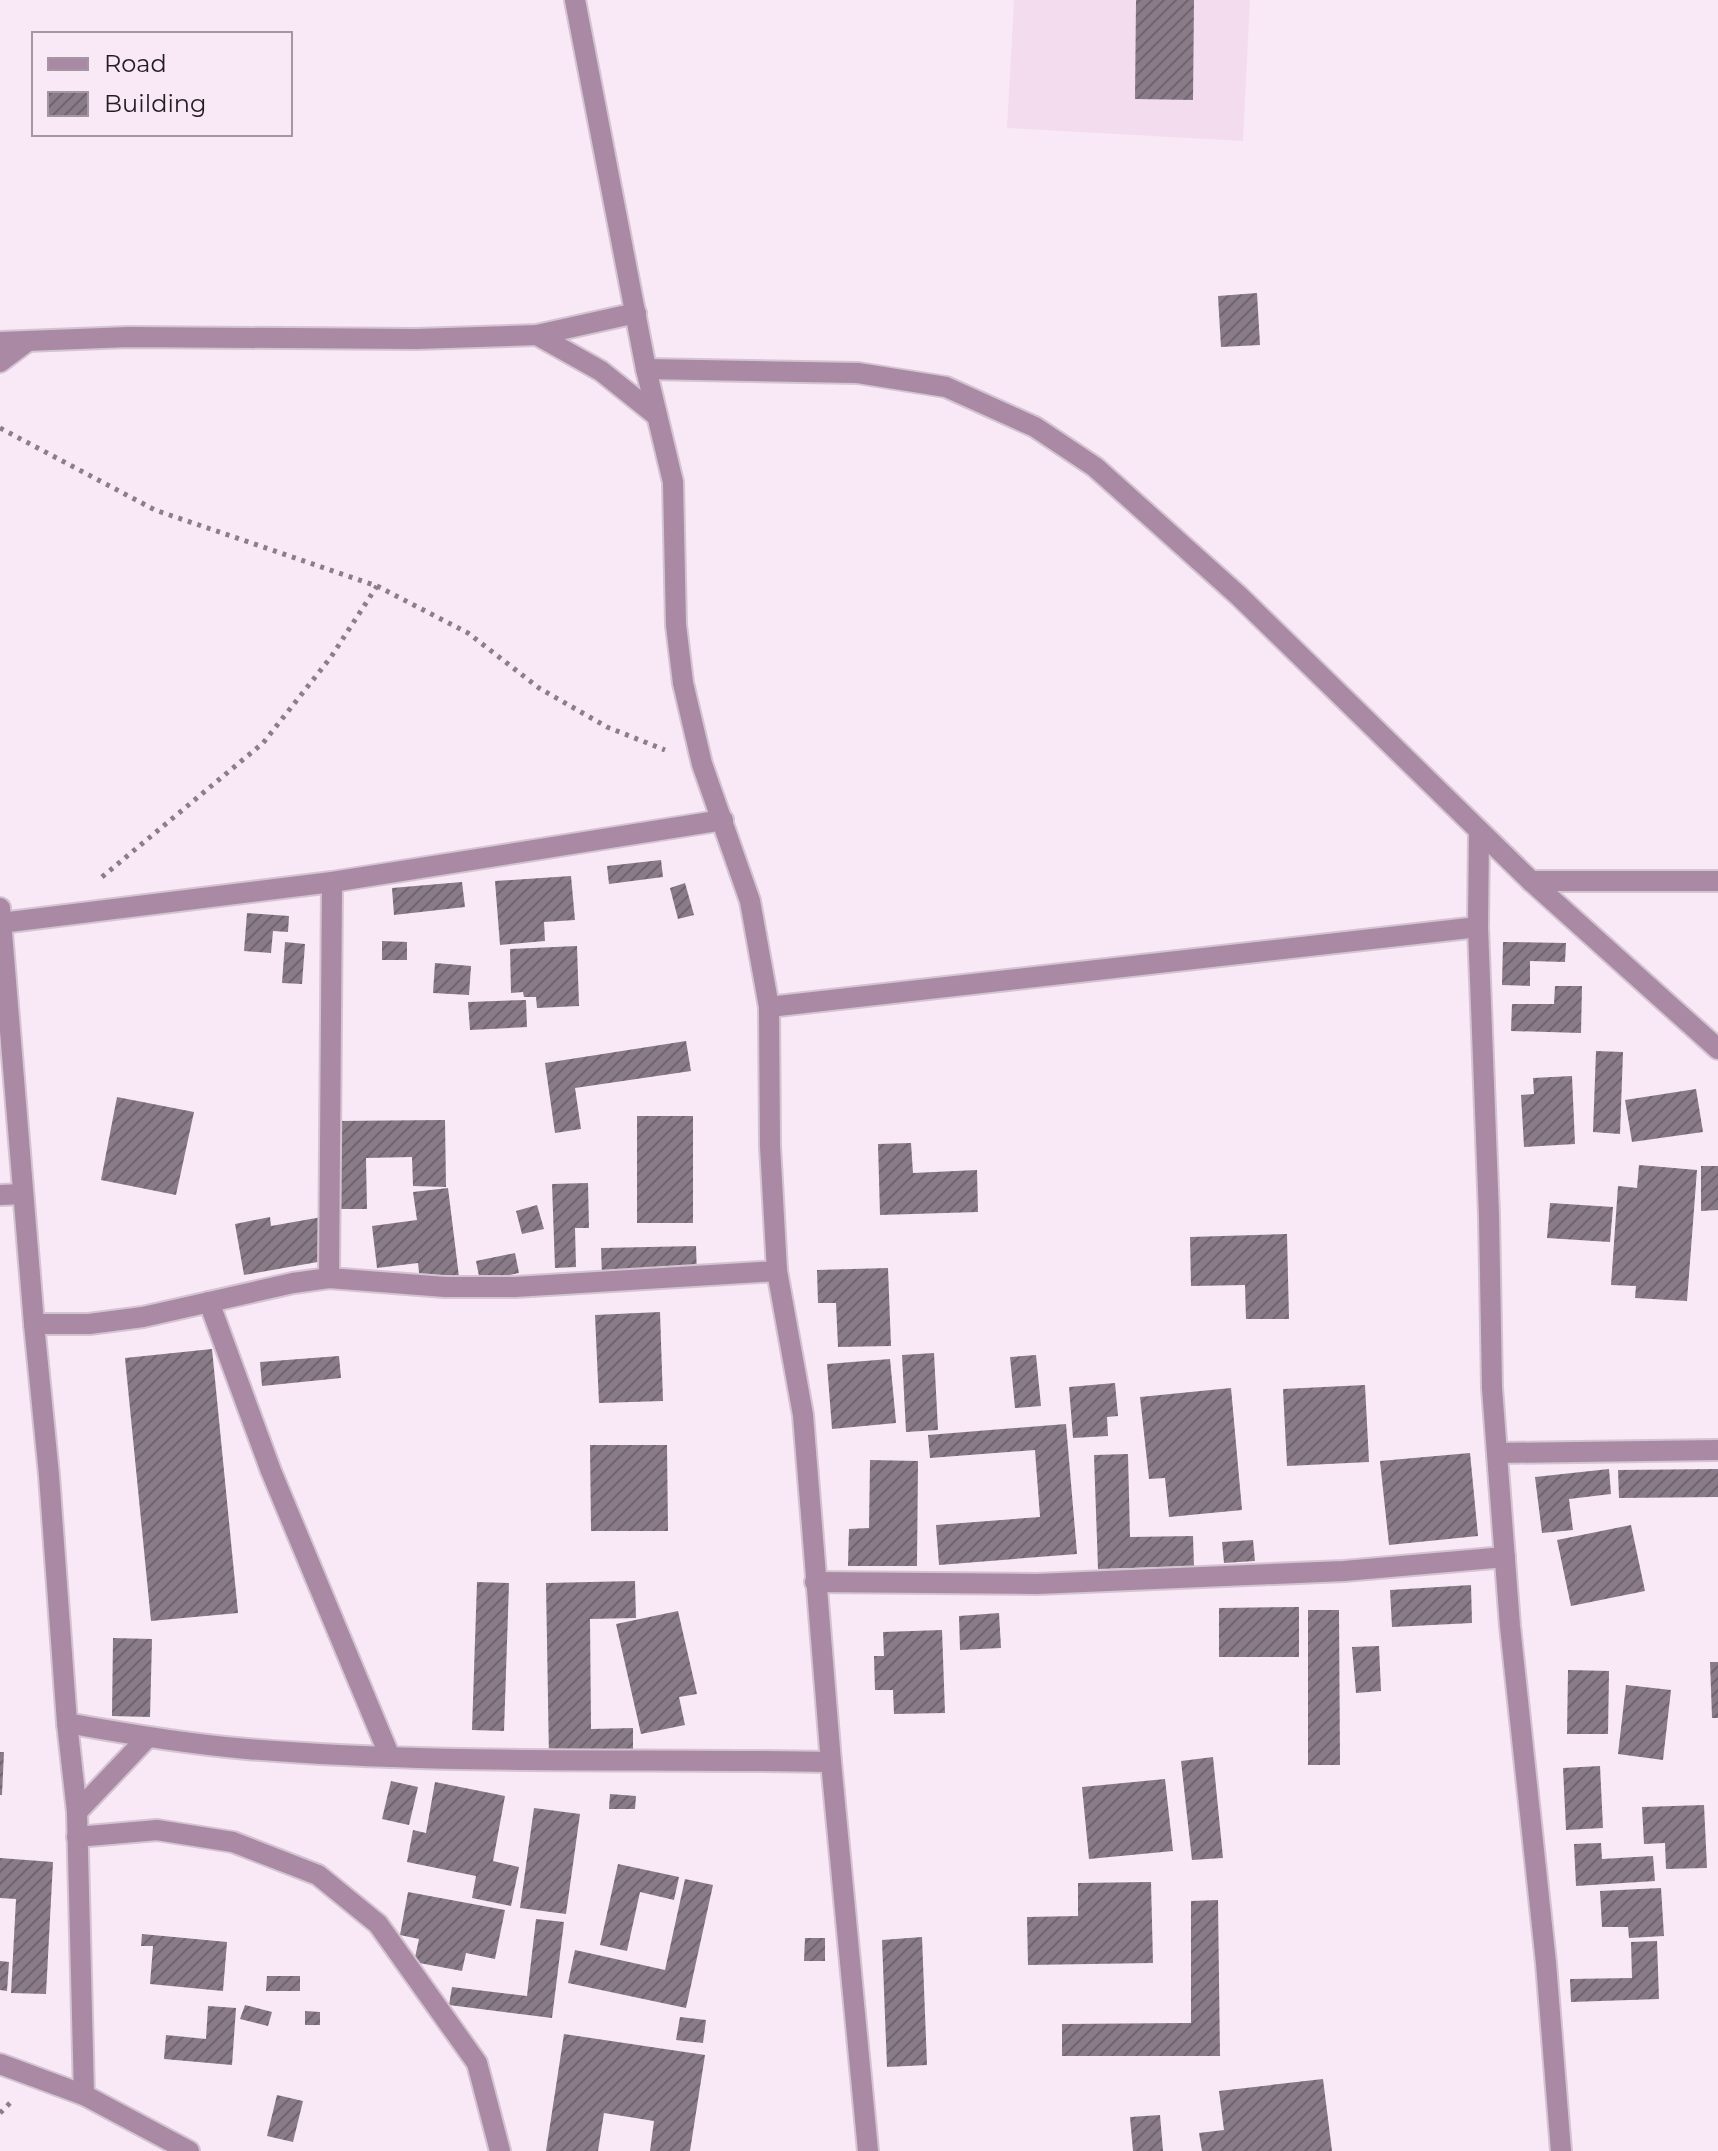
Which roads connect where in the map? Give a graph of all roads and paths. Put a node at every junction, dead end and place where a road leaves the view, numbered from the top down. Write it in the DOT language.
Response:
graph roads {
  1 [pos="575,0"];
  2 [pos="636,313"];
  3 [pos="537,335"];
  4 [pos="28,341"];
  5 [pos="0,342"];
  6 [pos="0,362"];
  7 [pos="646,369"];
  8 [pos="657,416"];
  9 [pos="0,428"];
  10 [pos="377,586"];
  11 [pos="702,764"];
  12 [pos="723,820"];
  13 [pos="1479,831"];
  14 [pos="98,880"];
  15 [pos="1531,881"];
  16 [pos="1718,881"];
  17 [pos="332,882"];
  18 [pos="1,916"];
  19 [pos="1478,927"];
  20 [pos="769,1007"];
  21 [pos="1718,1049"];
  22 [pos="23,1194"];
  23 [pos="0,1195"];
  24 [pos="777,1271"];
  25 [pos="329,1278"];
  26 [pos="209,1302"];
  27 [pos="34,1324"];
  28 [pos="1718,1450"];
  29 [pos="1497,1453"];
  30 [pos="1505,1557"];
  31 [pos="815,1582"];
  32 [pos="67,1723"];
  33 [pos="147,1738"];
  34 [pos="390,1757"];
  35 [pos="831,1762"];
  36 [pos="77,1812"];
  37 [pos="77,1837"];
  38 [pos="0,2064"];
  39 [pos="84,2095"];
  40 [pos="189,2151"];
  41 [pos="500,2151"];
  42 [pos="868,2151"];
  43 [pos="1561,2151"];
  1 -- 2 [label="street"];
  2 -- 3 [label="street"];
  2 -- 7 [label="street"];
  3 -- 4 [label="street"];
  3 -- 8 [label="street"];
  4 -- 5 [label="street"];
  4 -- 6 [label="street"];
  7 -- 8 [label="street"];
  7 -- 13 [label="street"];
  8 -- 11 [label="street"];
  9 -- 10 [label="path"];
  10 -- 11 [label="path"];
  10 -- 14 [label="path"];
  11 -- 12 [label="street"];
  12 -- 17 [label="street"];
  12 -- 20 [label="street"];
  13 -- 15 [label="street"];
  13 -- 19 [label="street"];
  15 -- 16 [label="street"];
  15 -- 21 [label="street"];
  17 -- 18 [label="street"];
  17 -- 25 [label="street"];
  18 -- 22 [label="street"];
  19 -- 20 [label="street"];
  19 -- 29 [label="street"];
  20 -- 24 [label="street"];
  22 -- 23 [label="street"];
  22 -- 27 [label="street"];
  24 -- 25 [label="street"];
  24 -- 31 [label="street"];
  25 -- 26 [label="street"];
  26 -- 27 [label="street"];
  26 -- 34 [label="street"];
  27 -- 32 [label="street"];
  28 -- 29 [label="street"];
  29 -- 30 [label="street"];
  30 -- 31 [label="street"];
  30 -- 43 [label="street"];
  31 -- 35 [label="street"];
  32 -- 33 [label="street"];
  32 -- 36 [label="street"];
  33 -- 34 [label="street"];
  33 -- 36 [label="street"];
  34 -- 35 [label="street"];
  35 -- 42 [label="street"];
  36 -- 37 [label="street"];
  37 -- 39 [label="street"];
  37 -- 41 [label="street"];
  38 -- 39 [label="street"];
  39 -- 40 [label="street"];
}
